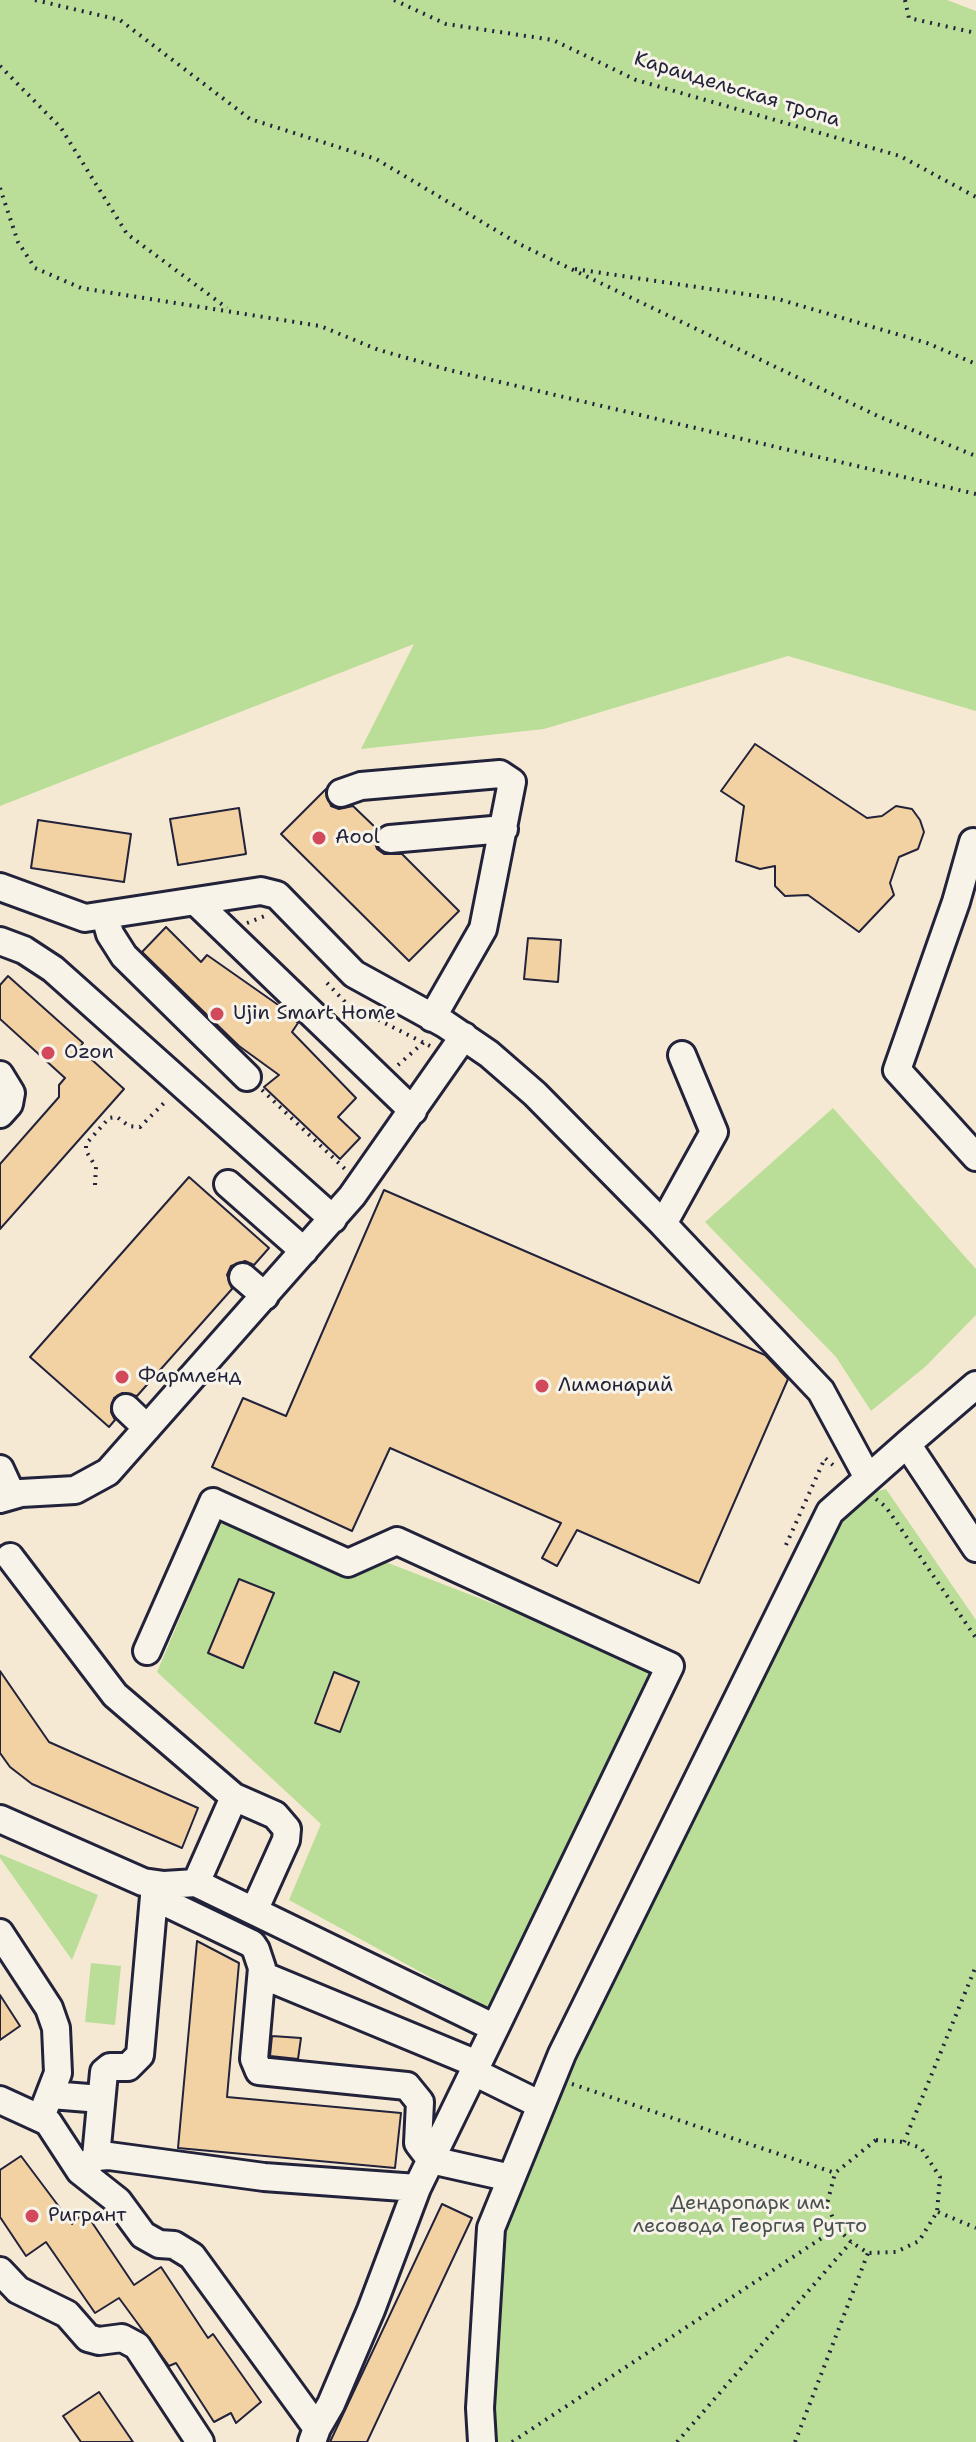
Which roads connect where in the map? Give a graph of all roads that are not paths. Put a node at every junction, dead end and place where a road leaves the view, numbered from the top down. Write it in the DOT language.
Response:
graph roads {
  1 [pos="347,800"];
  2 [pos="504,829"];
  3 [pos="390,839"];
  4 [pos="973,842"];
  5 [pos="0,887"];
  6 [pos="196,902"];
  7 [pos="105,916"];
  8 [pos="0,941"];
  9 [pos="448,1034"];
  10 [pos="682,1055"];
  11 [pos="0,1075"];
  12 [pos="247,1077"];
  13 [pos="413,1111"];
  14 [pos="0,1114"];
  15 [pos="976,1157"];
  16 [pos="228,1184"];
  17 [pos="333,1219"];
  18 [pos="663,1224"];
  19 [pos="304,1251"];
  20 [pos="243,1277"];
  21 [pos="265,1296"];
  22 [pos="976,1385"];
  23 [pos="126,1408"];
  24 [pos="147,1428"];
  25 [pos="907,1444"];
  26 [pos="0,1469"];
  27 [pos="867,1476"];
  28 [pos="6,1497"];
  29 [pos="976,1548"];
  30 [pos="10,1557"];
  31 [pos="147,1651"];
  32 [pos="234,1797"];
  33 [pos="0,1819"];
  34 [pos="196,1883"];
  35 [pos="155,1891"];
  36 [pos="254,1911"];
  37 [pos="0,1933"];
  38 [pos="262,1975"];
  39 [pos="495,2028"];
  40 [pos="476,2068"];
  41 [pos="101,2099"];
  42 [pos="0,2100"];
  43 [pos="541,2105"];
  44 [pos="46,2106"];
  45 [pos="431,2160"];
  46 [pos="88,2164"];
  47 [pos="511,2178"];
  48 [pos="417,2188"];
  49 [pos="0,2271"];
  50 [pos="314,2435"];
  51 [pos="200,2442"];
  52 [pos="482,2442"];
  1 -- 2 [label="street"];
  2 -- 3 [label="street"];
  2 -- 9 [label="street"];
  4 -- 15 [label="street"];
  5 -- 7 [label="street"];
  6 -- 7 [label="street"];
  6 -- 9 [label="street"];
  6 -- 13 [label="street"];
  7 -- 12 [label="street"];
  8 -- 17 [label="street"];
  9 -- 13 [label="street"];
  9 -- 18 [label="street"];
  10 -- 18 [label="street"];
  11 -- 14 [label="street"];
  13 -- 17 [label="street"];
  16 -- 19 [label="street"];
  17 -- 19 [label="street"];
  18 -- 27 [label="street"];
  19 -- 21 [label="street"];
  20 -- 21 [label="street"];
  21 -- 24 [label="street"];
  22 -- 25 [label="street"];
  23 -- 24 [label="street"];
  24 -- 28 [label="street"];
  25 -- 27 [label="street"];
  25 -- 29 [label="street"];
  26 -- 28 [label="street"];
  27 -- 43 [label="street"];
  30 -- 32 [label="street"];
  31 -- 39 [label="street"];
  32 -- 34 [label="street"];
  32 -- 36 [label="street"];
  33 -- 35 [label="street"];
  34 -- 35 [label="street"];
  34 -- 36 [label="street"];
  35 -- 38 [label="street"];
  35 -- 41 [label="street"];
  36 -- 39 [label="street"];
  37 -- 44 [label="street"];
  38 -- 40 [label="street"];
  38 -- 45 [label="street"];
  39 -- 40 [label="street"];
  40 -- 43 [label="street"];
  40 -- 45 [label="street"];
  41 -- 44 [label="street"];
  41 -- 46 [label="street"];
  42 -- 44 [label="street"];
  43 -- 47 [label="street"];
  44 -- 46 [label="street"];
  45 -- 47 [label="street"];
  45 -- 48 [label="street"];
  46 -- 48 [label="street"];
  46 -- 50 [label="street"];
  47 -- 52 [label="street"];
  48 -- 50 [label="street"];
  49 -- 51 [label="street"];
}
